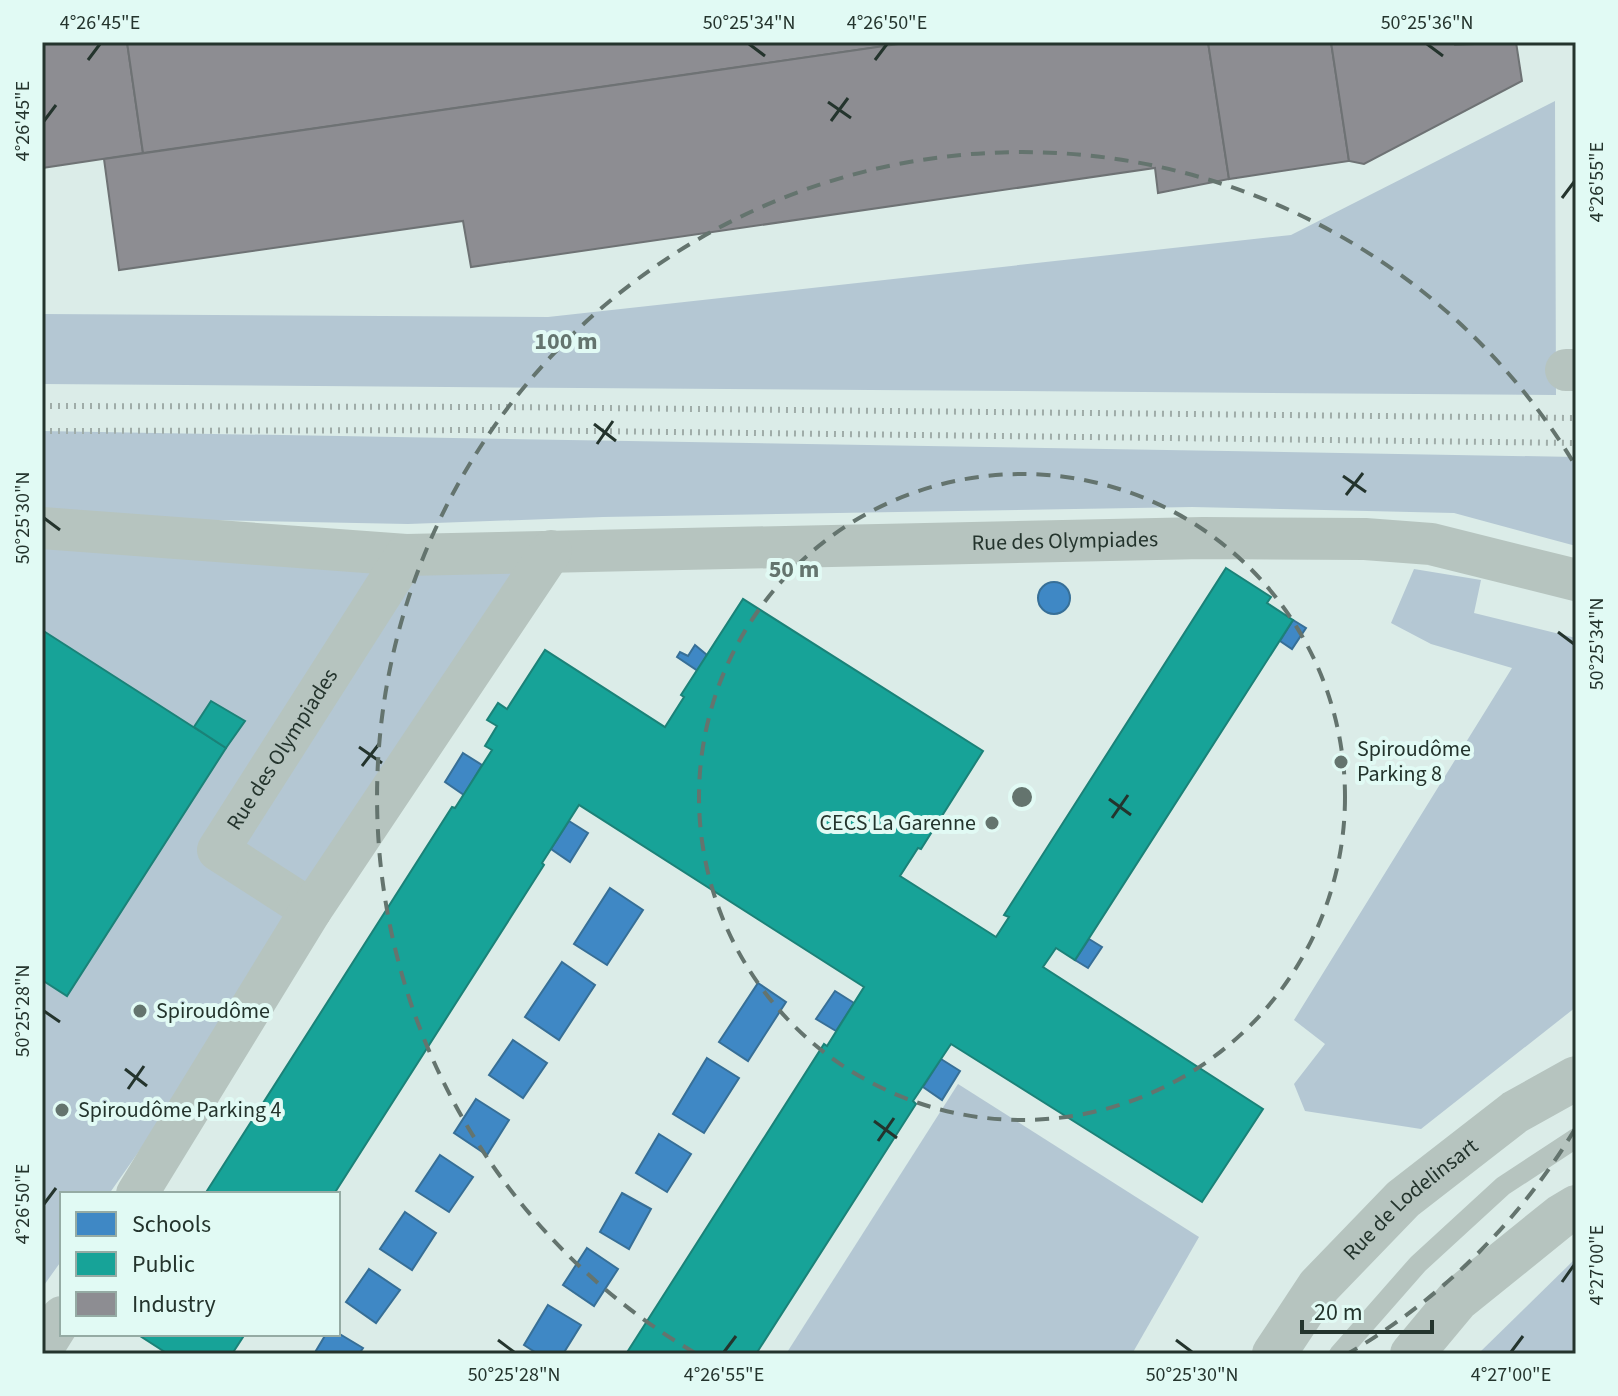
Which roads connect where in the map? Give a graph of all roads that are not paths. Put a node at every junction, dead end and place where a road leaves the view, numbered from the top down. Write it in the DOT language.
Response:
graph roads {
  1 [pos="42,528"];
  2 [pos="551,551"];
  3 [pos="406,555"];
  4 [pos="1576,580"];
  5 [pos="311,910"];
  6 [pos="1576,1078"];
  7 [pos="1576,1138"];
  8 [pos="138,1192"];
  9 [pos="1576,1207"];
  10 [pos="60,1320"];
  11 [pos="42,1349"];
  12 [pos="1274,1354"];
  13 [pos="1339,1354"];
  14 [pos="1412,1354"];
  1 -- 3 [label="street, Rue des Olympiades"];
  2 -- 3 [label="street, Rue des Olympiades"];
  2 -- 4 [label="street, Rue des Olympiades"];
  2 -- 5 [label="street"];
  3 -- 5 [label="street, Rue des Olympiades"];
  5 -- 8 [label="street"];
  6 -- 12 [label="street, Rue de Lodelinsart"];
  7 -- 13 [label="lane"];
  9 -- 14 [label="street"];
  10 -- 11 [label="street"];
}
